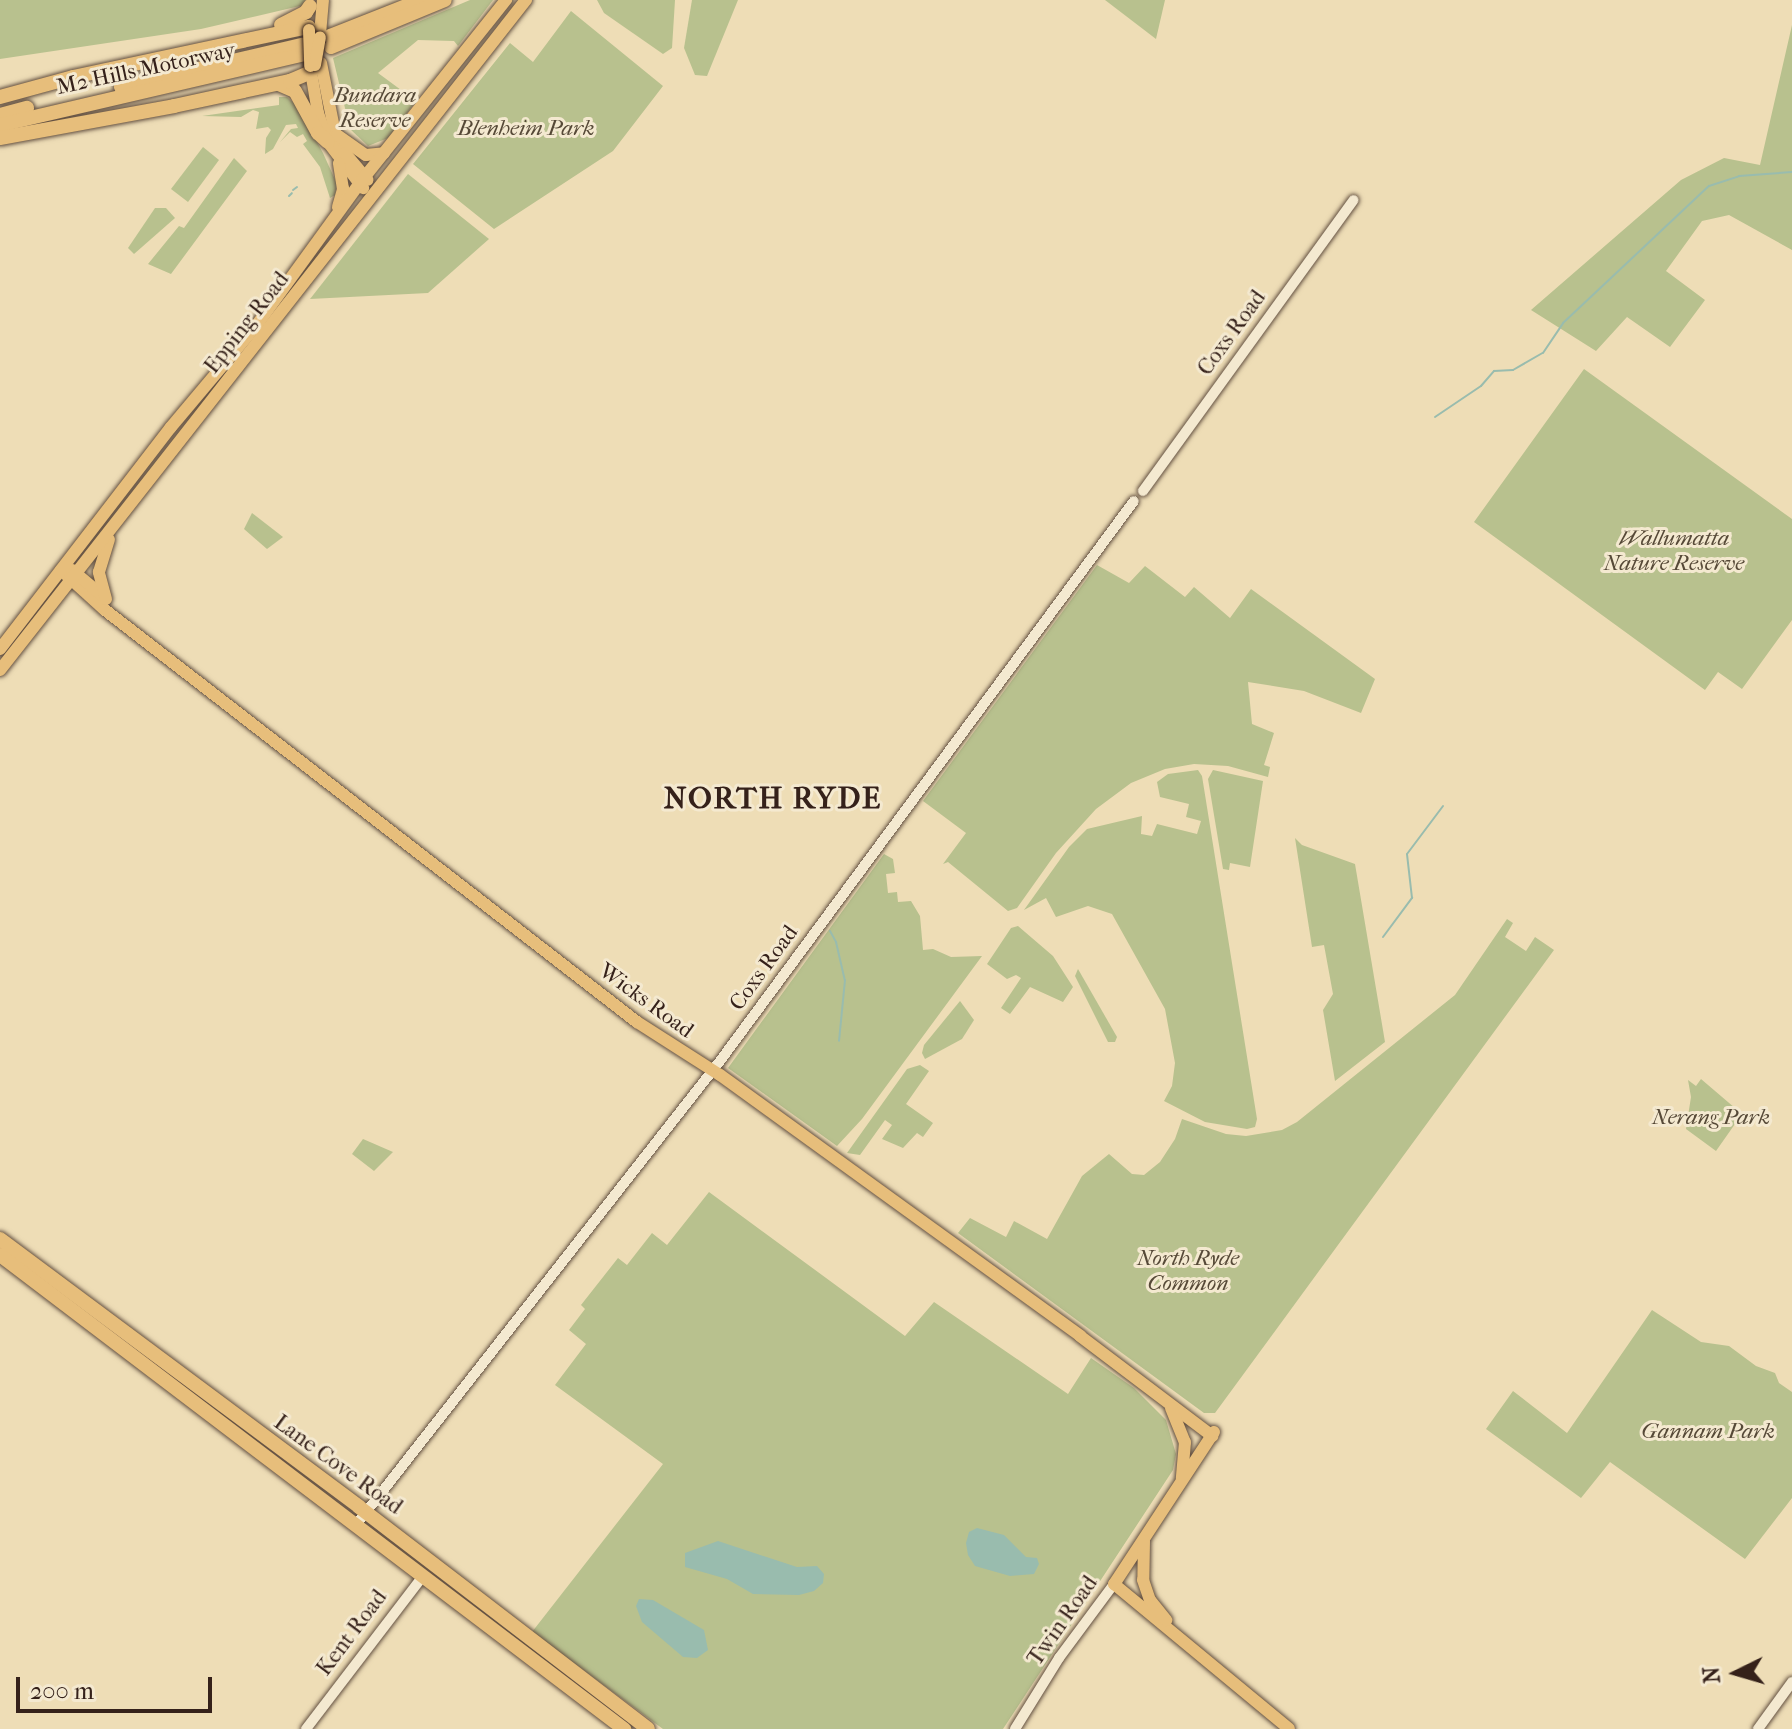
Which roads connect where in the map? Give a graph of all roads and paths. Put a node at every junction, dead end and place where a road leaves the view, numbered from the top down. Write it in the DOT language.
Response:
graph roads {
  1 [pos="421,0"];
  2 [pos="445,0"];
  3 [pos="506,0"];
  4 [pos="526,0"];
  5 [pos="315,2"];
  6 [pos="319,33"];
  7 [pos="220,46"];
  8 [pos="310,61"];
  9 [pos="276,83"];
  10 [pos="0,97"];
  11 [pos="0,115"];
  12 [pos="0,125"];
  13 [pos="0,138"];
  14 [pos="331,138"];
  15 [pos="384,153"];
  16 [pos="338,159"];
  17 [pos="362,180"];
  18 [pos="373,193"];
  19 [pos="1354,200"];
  20 [pos="333,222"];
  21 [pos="115,526"];
  22 [pos="63,567"];
  23 [pos="74,576"];
  24 [pos="106,599"];
  25 [pos="113,614"];
  26 [pos="0,649"];
  27 [pos="0,670"];
  28 [pos="712,1070"];
  29 [pos="0,1239"];
  30 [pos="0,1255"];
  31 [pos="1166,1399"];
  32 [pos="1214,1434"];
  33 [pos="1181,1483"];
  34 [pos="367,1513"];
  35 [pos="356,1525"];
  36 [pos="1145,1538"];
  37 [pos="433,1563"];
  38 [pos="423,1576"];
  39 [pos="1116,1581"];
  40 [pos="1160,1615"];
  41 [pos="1182,1638"];
  42 [pos="564,1675"];
  43 [pos="1792,1682"];
  44 [pos="306,1729"];
  45 [pos="624,1729"];
  46 [pos="648,1729"];
  47 [pos="1015,1729"];
  48 [pos="1289,1729"];
  49 [pos="1758,1729"];
  1 -- 6 [label="highway"];
  2 -- 6 [label="highway"];
  3 -- 15 [label="main road, Epping Road"];
  4 -- 18 [label="main road, Epping Road"];
  5 -- 6 [label="main road"];
  5 -- 7 [label="highway"];
  6 -- 7 [label="highway"];
  6 -- 8 [label="main road, bridge"];
  7 -- 10 [label="highway"];
  8 -- 9 [label="highway"];
  8 -- 11 [label="highway, M2 Hills Motorway"];
  8 -- 12 [label="highway, M2 Hills Motorway"];
  8 -- 14 [label="main road"];
  9 -- 13 [label="highway"];
  9 -- 14 [label="highway"];
  14 -- 15 [label="main road"];
  14 -- 16 [label="main road"];
  14 -- 17 [label="main road"];
  15 -- 17 [label="main road, Epping Road"];
  16 -- 17 [label="main road"];
  16 -- 20 [label="main road"];
  17 -- 18 [label="main road"];
  17 -- 20 [label="main road, Epping Road"];
  18 -- 21 [label="main road, Epping Road"];
  19 -- 28 [label="street, Coxs Road"];
  20 -- 22 [label="main road, Epping Road"];
  21 -- 23 [label="main road, Epping Road"];
  21 -- 24 [label="main road"];
  22 -- 23 [label="main road, Wicks Road"];
  22 -- 26 [label="main road, Epping Road"];
  23 -- 24 [label="main road, Wicks Road"];
  23 -- 25 [label="main road, Wicks Road"];
  23 -- 27 [label="main road, Epping Road"];
  24 -- 25 [label="main road, Wicks Road"];
  25 -- 28 [label="main road, Wicks Road"];
  28 -- 31 [label="main road, Wicks Road"];
  28 -- 34 [label="street, Coxs Road"];
  29 -- 34 [label="highway, Lane Cove Road"];
  30 -- 35 [label="highway, Lane Cove Road"];
  31 -- 32 [label="main road, Wicks Road"];
  31 -- 33 [label="main road"];
  32 -- 33 [label="main road, Twin Road"];
  33 -- 36 [label="main road, Twin Road"];
  34 -- 35 [label="street, Coxs Road"];
  34 -- 37 [label="highway, Lane Cove Road"];
  35 -- 38 [label="highway, Lane Cove Road"];
  36 -- 39 [label="main road, Twin Road"];
  36 -- 40 [label="main road"];
  37 -- 38 [label="highway, Kent Road"];
  37 -- 42 [label="highway, Lane Cove Road"];
  38 -- 42 [label="highway, Lane Cove Road"];
  38 -- 44 [label="street, Kent Road"];
  39 -- 40 [label="main road"];
  39 -- 41 [label="main road"];
  39 -- 47 [label="street, Twin Road"];
  40 -- 41 [label="main road"];
  41 -- 48 [label="main road"];
  42 -- 45 [label="highway, Lane Cove Road"];
  42 -- 46 [label="highway, Lane Cove Road"];
  43 -- 49 [label="street"];
}
